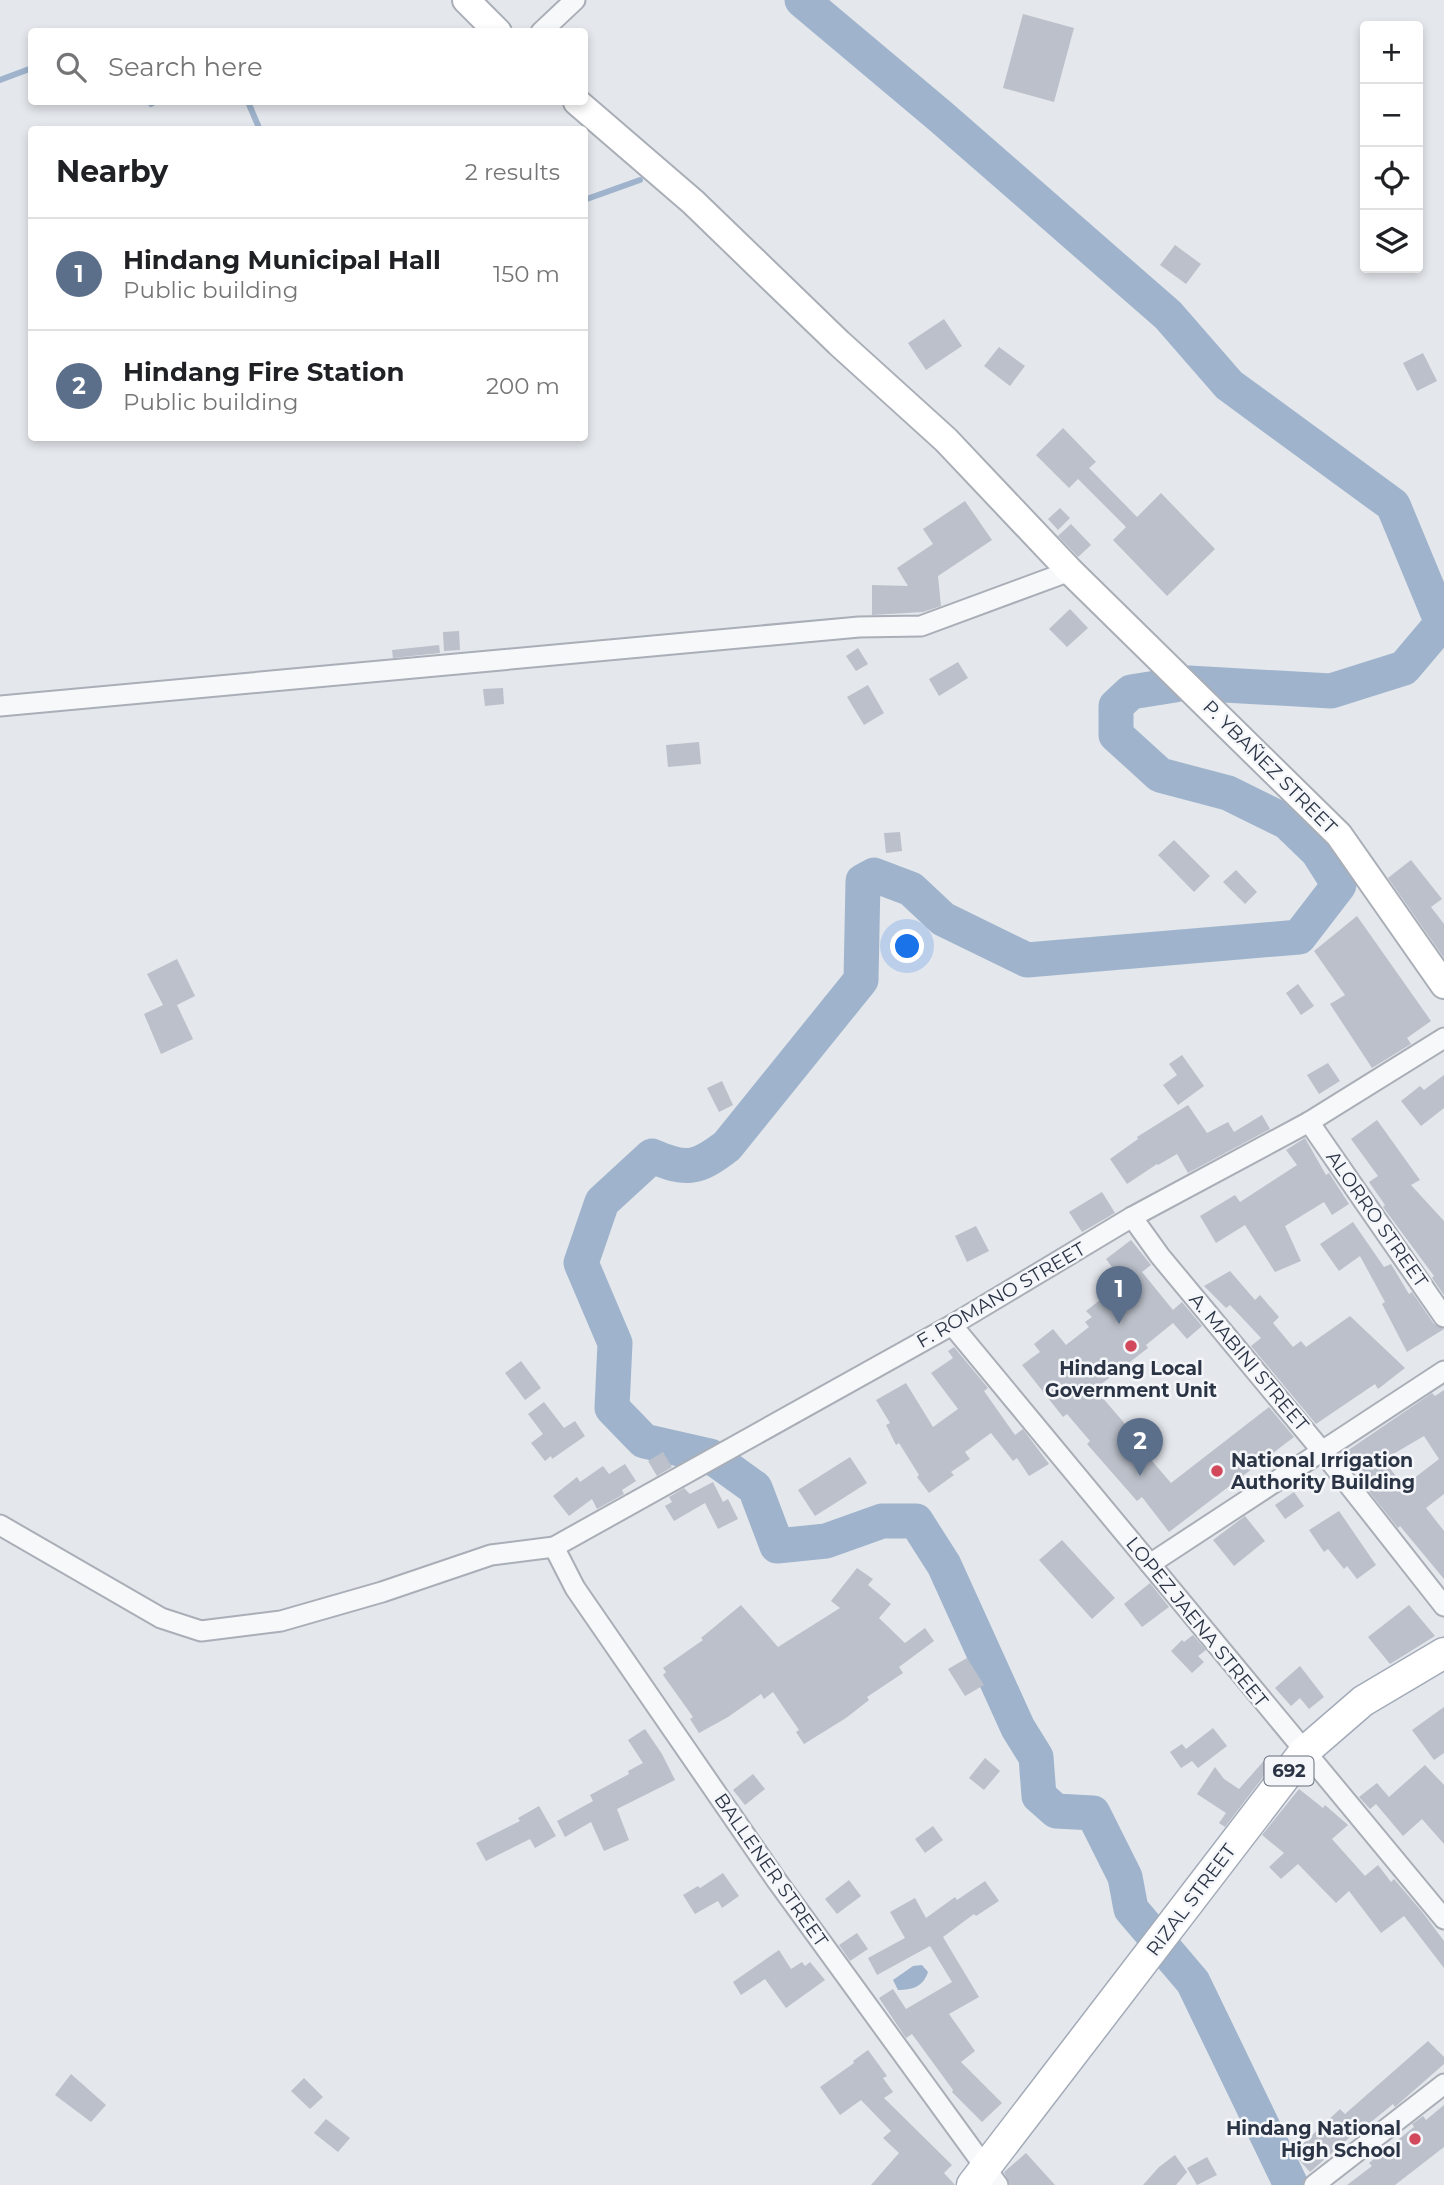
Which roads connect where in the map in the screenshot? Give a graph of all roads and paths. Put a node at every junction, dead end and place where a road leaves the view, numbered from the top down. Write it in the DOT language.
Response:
graph roads {
  1 [pos="466,0"];
  2 [pos="575,0"];
  3 [pos="494,28"];
  4 [pos="545,28"];
  5 [pos="581,105"];
  6 [pos="1070,571"];
  7 [pos="0,706"];
  8 [pos="1444,985"];
  9 [pos="1444,1038"];
  10 [pos="1309,1122"];
  11 [pos="1132,1217"];
  12 [pos="1444,1317"];
  13 [pos="953,1325"];
  14 [pos="1444,1371"];
  15 [pos="1322,1451"];
  16 [pos="0,1525"];
  17 [pos="555,1547"];
  18 [pos="1150,1564"];
  19 [pos="1444,1606"];
  20 [pos="1444,1653"];
  21 [pos="1304,1752"];
  22 [pos="1444,1919"];
  23 [pos="1444,2084"];
  24 [pos="986,2179"];
  25 [pos="1316,2183"];
  1 -- 3 [label="street"];
  2 -- 4 [label="street"];
  5 -- 6 [label="street, P. YBAÑEZ STREET"];
  6 -- 7 [label="street"];
  6 -- 8 [label="street, P. YBAÑEZ STREET"];
  9 -- 10 [label="street, F. ROMANO STREET"];
  10 -- 11 [label="street, F. ROMANO STREET"];
  10 -- 12 [label="street, ALORRO STREET"];
  11 -- 13 [label="street, F. ROMANO STREET"];
  11 -- 15 [label="street, A. MABINI STREET"];
  13 -- 17 [label="street, F. ROMANO STREET"];
  13 -- 18 [label="street, LOPEZ JAENA STREET"];
  14 -- 15 [label="street"];
  15 -- 18 [label="street"];
  15 -- 19 [label="street, A. MABINI STREET"];
  16 -- 17 [label="street"];
  17 -- 24 [label="street, BALLENER STREET"];
  18 -- 21 [label="street, LOPEZ JAENA STREET"];
  20 -- 21 [label="main road, RIZAL STREET / 692"];
  21 -- 22 [label="street, LOPEZ JAENA STREET"];
  21 -- 24 [label="main road, RIZAL STREET / 692"];
  23 -- 25 [label="street"];
}
